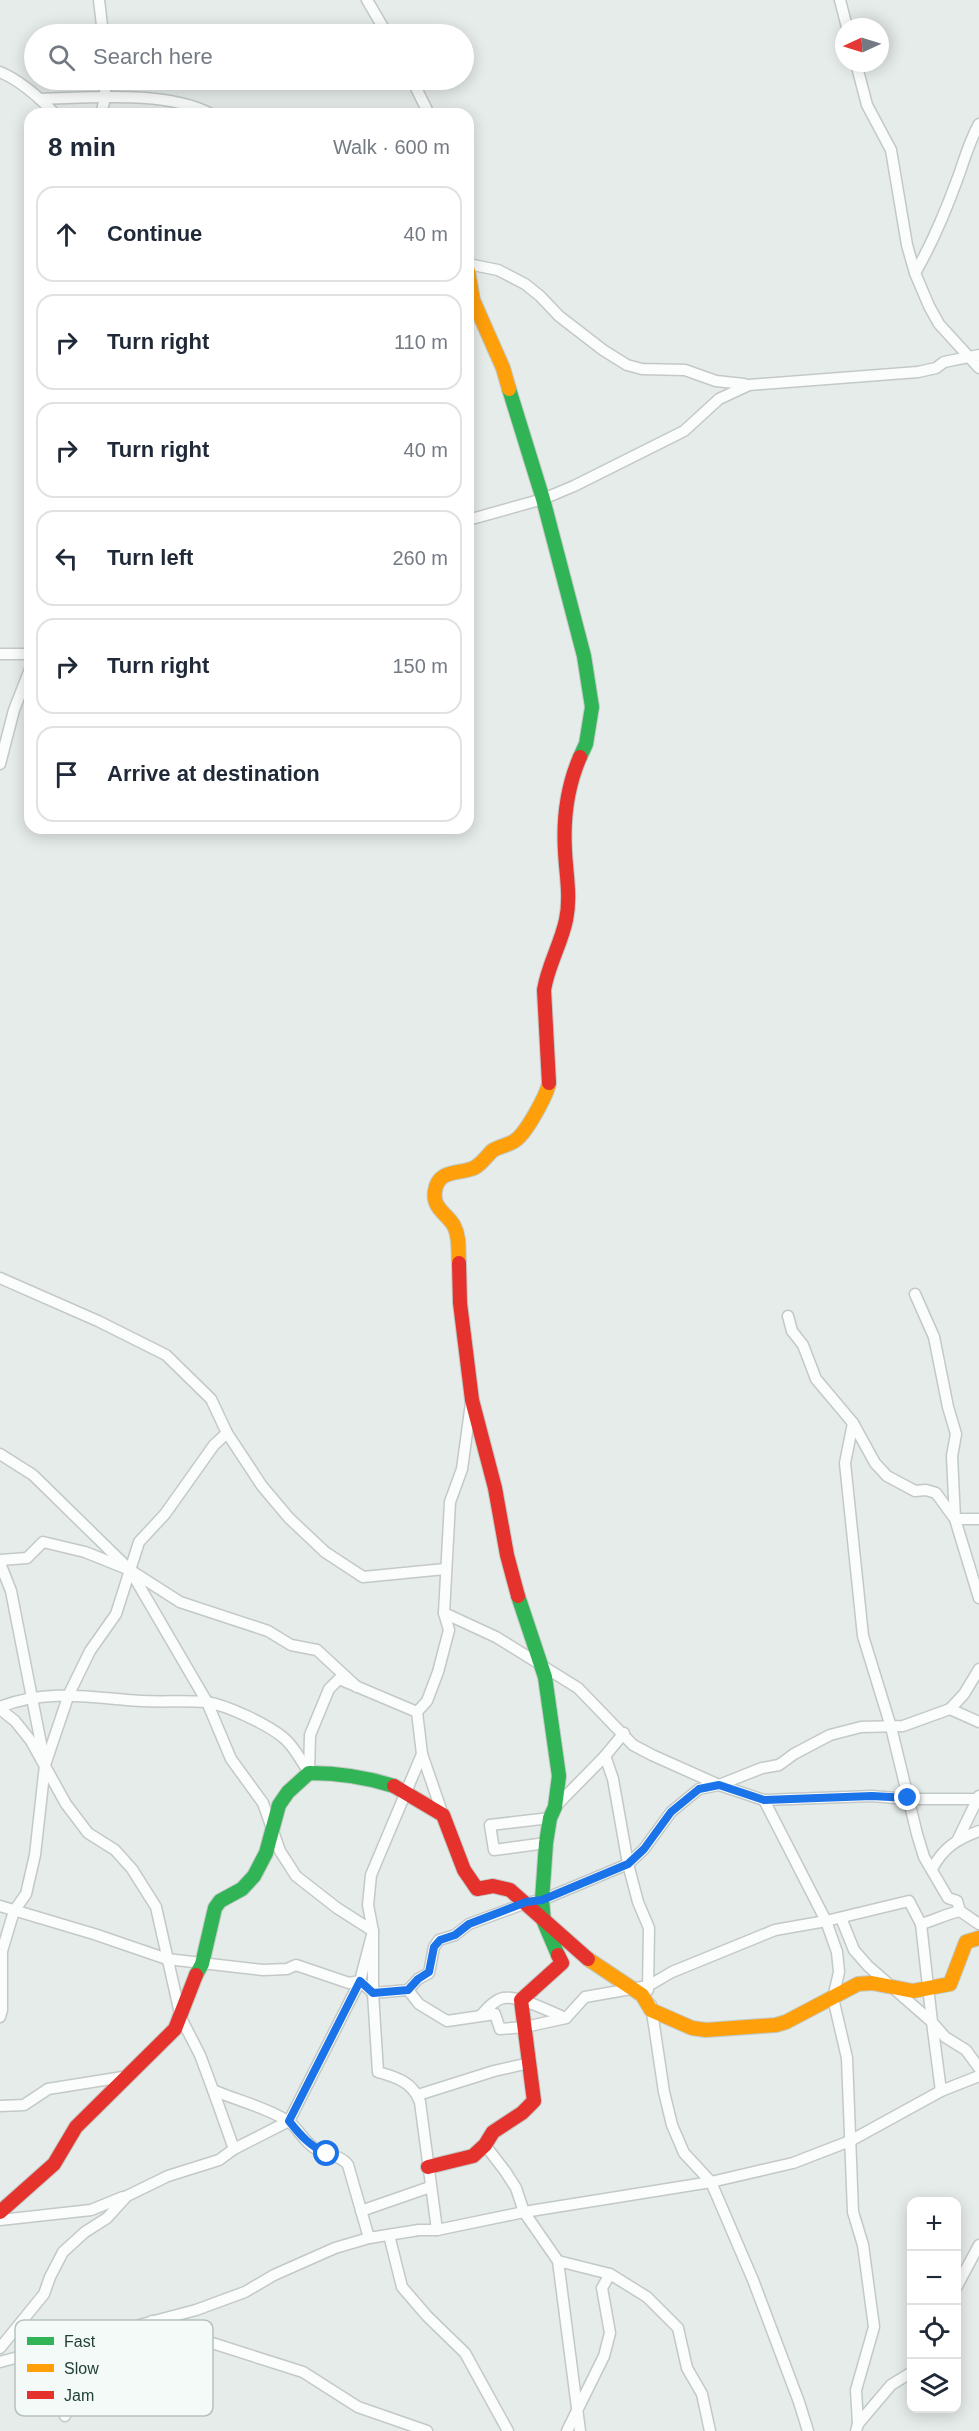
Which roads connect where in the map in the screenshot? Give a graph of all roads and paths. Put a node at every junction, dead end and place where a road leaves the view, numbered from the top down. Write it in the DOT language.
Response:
graph roads {
  1 [pos="99,0"];
  2 [pos="367,0"];
  3 [pos="840,0"];
  4 [pos="845,18"];
  5 [pos="102,24"];
  6 [pos="381,24"];
  7 [pos="0,72"];
  8 [pos="860,72"];
  9 [pos="24,86"];
  10 [pos="29,90"];
  11 [pos="105,90"];
  12 [pos="417,90"];
  13 [pos="105,98"];
  14 [pos="40,99"];
  15 [pos="49,108"];
  16 [pos="102,108"];
  17 [pos="194,108"];
  18 [pos="426,108"];
  19 [pos="979,124"];
  20 [pos="474,265"];
  21 [pos="915,273"];
  22 [pos="474,302"];
  23 [pos="979,355"];
  24 [pos="968,358"];
  25 [pos="979,368"];
  26 [pos="748,385"];
  27 [pos="543,499"];
  28 [pos="474,518"];
  29 [pos="0,654"];
  30 [pos="24,654"];
  31 [pos="24,684"];
  32 [pos="0,764"];
  33 [pos="0,1278"];
  34 [pos="915,1294"];
  35 [pos="788,1316"];
  36 [pos="472,1400"];
  37 [pos="853,1423"];
  38 [pos="227,1433"];
  39 [pos="0,1454"];
  40 [pos="955,1519"];
  41 [pos="979,1520"];
  42 [pos="0,1561"];
  43 [pos="445,1569"];
  44 [pos="130,1570"];
  45 [pos="979,1598"];
  46 [pos="444,1613"];
  47 [pos="540,1663"];
  48 [pos="979,1669"];
  49 [pos="357,1687"];
  50 [pos="69,1694"];
  51 [pos="33,1698"];
  52 [pos="207,1702"];
  53 [pos="0,1708"];
  54 [pos="950,1709"];
  55 [pos="417,1712"];
  56 [pos="979,1722"];
  57 [pos="891,1727"];
  58 [pos="624,1734"];
  59 [pos="422,1754"];
  60 [pos="605,1756"];
  61 [pos="45,1765"];
  62 [pos="309,1773"];
  63 [pos="719,1785"];
  64 [pos="405,1791"];
  65 [pos="908,1798"];
  66 [pos="978,1798"];
  67 [pos="764,1800"];
  68 [pos="553,1813"];
  69 [pos="443,1815"];
  70 [pos="271,1828"];
  71 [pos="979,1831"];
  72 [pos="958,1839"];
  73 [pos="546,1843"];
  74 [pos="628,1864"];
  75 [pos="932,1869"];
  76 [pos="542,1900"];
  77 [pos="526,1902"];
  78 [pos="0,1906"];
  79 [pos="14,1911"];
  80 [pos="960,1911"];
  81 [pos="841,1918"];
  82 [pos="826,1921"];
  83 [pos="544,1922"];
  84 [pos="921,1924"];
  85 [pos="979,1924"];
  86 [pos="374,1931"];
  87 [pos="979,1938"];
  88 [pos="166,1959"];
  89 [pos="202,1964"];
  90 [pos="360,1981"];
  91 [pos="648,1986"];
  92 [pos="893,1986"];
  93 [pos="630,1989"];
  94 [pos="927,1989"];
  95 [pos="408,1990"];
  96 [pos="373,1993"];
  97 [pos="833,1998"];
  98 [pos="521,2000"];
  99 [pos="651,2010"];
  100 [pos="180,2015"];
  101 [pos="481,2015"];
  102 [pos="0,2018"];
  103 [pos="566,2018"];
  104 [pos="932,2022"];
  105 [pos="525,2027"];
  106 [pos="529,2063"];
  107 [pos="979,2068"];
  108 [pos="129,2075"];
  109 [pos="979,2076"];
  110 [pos="213,2090"];
  111 [pos="941,2091"];
  112 [pos="418,2095"];
  113 [pos="0,2106"];
  114 [pos="289,2121"];
  115 [pos="850,2141"];
  116 [pos="485,2145"];
  117 [pos="234,2149"];
  118 [pos="428,2167"];
  119 [pos="711,2182"];
  120 [pos="430,2187"];
  121 [pos="127,2196"];
  122 [pos="361,2211"];
  123 [pos="0,2212"];
  124 [pos="524,2212"];
  125 [pos="0,2220"];
  126 [pos="437,2230"];
  127 [pos="390,2235"];
  128 [pos="369,2238"];
  129 [pos="979,2245"];
  130 [pos="558,2261"];
  131 [pos="610,2274"];
  132 [pos="961,2280"];
  133 [pos="23,2320"];
  134 [pos="156,2320"];
  135 [pos="15,2330"];
  136 [pos="213,2343"];
  137 [pos="0,2348"];
  138 [pos="15,2358"];
  139 [pos="0,2362"];
  140 [pos="907,2375"];
  141 [pos="578,2408"];
  142 [pos="857,2427"];
  143 [pos="427,2431"];
  144 [pos="508,2431"];
  145 [pos="567,2431"];
  146 [pos="580,2431"];
  147 [pos="710,2431"];
  148 [pos="807,2431"];
  1 -- 5 [label="street"];
  2 -- 6 [label="street"];
  3 -- 4 [label="street"];
  7 -- 9 [label="street"];
  8 -- 21 [label="street"];
  10 -- 14 [label="street"];
  11 -- 13 [label="street"];
  12 -- 18 [label="street"];
  13 -- 14 [label="street"];
  13 -- 16 [label="street"];
  13 -- 17 [label="street"];
  14 -- 15 [label="street"];
  19 -- 21 [label="street"];
  20 -- 26 [label="street"];
  21 -- 24 [label="street"];
  22 -- 27 [label="street"];
  23 -- 24 [label="street"];
  24 -- 25 [label="street"];
  24 -- 26 [label="street"];
  26 -- 27 [label="street"];
  27 -- 28 [label="street"];
  27 -- 36 [label="street"];
  29 -- 30 [label="street"];
  31 -- 32 [label="street"];
  33 -- 38 [label="street"];
  34 -- 40 [label="street"];
  35 -- 37 [label="street"];
  36 -- 43 [label="street"];
  36 -- 47 [label="street"];
  37 -- 40 [label="street"];
  37 -- 57 [label="street"];
  38 -- 43 [label="street"];
  38 -- 44 [label="street"];
  39 -- 44 [label="street"];
  40 -- 41 [label="street"];
  40 -- 45 [label="street"];
  42 -- 44 [label="street"];
  42 -- 51 [label="street"];
  43 -- 46 [label="street"];
  44 -- 49 [label="street"];
  44 -- 50 [label="street"];
  44 -- 52 [label="street"];
  46 -- 47 [label="street"];
  46 -- 55 [label="street"];
  47 -- 58 [label="street"];
  47 -- 68 [label="street"];
  48 -- 54 [label="street"];
  49 -- 55 [label="street"];
  49 -- 62 [label="street"];
  50 -- 51 [label="street"];
  50 -- 52 [label="street"];
  50 -- 61 [label="street"];
  51 -- 53 [label="street"];
  51 -- 61 [label="street"];
  52 -- 62 [label="street"];
  52 -- 70 [label="street"];
  53 -- 61 [label="street"];
  54 -- 56 [label="street"];
  54 -- 57 [label="street"];
  55 -- 59 [label="street"];
  57 -- 63 [label="street"];
  57 -- 65 [label="street"];
  58 -- 60 [label="street"];
  58 -- 63 [label="street"];
  59 -- 64 [label="street"];
  59 -- 69 [label="street"];
  60 -- 68 [label="street"];
  60 -- 74 [label="street"];
  61 -- 79 [label="street"];
  61 -- 88 [label="street"];
  62 -- 64 [label="street"];
  62 -- 70 [label="street"];
  63 -- 67 [label="street"];
  63 -- 74 [label="street"];
  64 -- 69 [label="street"];
  64 -- 86 [label="street"];
  65 -- 66 [label="street"];
  65 -- 67 [label="street"];
  65 -- 75 [label="street"];
  66 -- 72 [label="street"];
  67 -- 82 [label="street"];
  68 -- 73 [label="street"];
  68 -- 73 [label="street"];
  69 -- 77 [label="street"];
  70 -- 86 [label="street"];
  70 -- 89 [label="street"];
  71 -- 72 [label="street"];
  72 -- 75 [label="street"];
  73 -- 76 [label="street"];
  74 -- 76 [label="street"];
  74 -- 91 [label="street"];
  75 -- 80 [label="street"];
  76 -- 77 [label="street"];
  76 -- 83 [label="street"];
  77 -- 83 [label="street"];
  77 -- 95 [label="street"];
  78 -- 79 [label="street"];
  79 -- 88 [label="street"];
  79 -- 102 [label="street"];
  80 -- 84 [label="street"];
  80 -- 85 [label="street"];
  81 -- 82 [label="street"];
  81 -- 84 [label="street"];
  81 -- 92 [label="street"];
  82 -- 91 [label="street"];
  82 -- 97 [label="street"];
  83 -- 93 [label="street"];
  83 -- 98 [label="street"];
  84 -- 94 [label="street"];
  86 -- 90 [label="street"];
  86 -- 96 [label="street"];
  87 -- 94 [label="street"];
  88 -- 89 [label="street"];
  88 -- 100 [label="street"];
  89 -- 90 [label="street"];
  89 -- 100 [label="street"];
  90 -- 96 [label="street"];
  90 -- 114 [label="street"];
  91 -- 93 [label="street"];
  91 -- 99 [label="street"];
  92 -- 94 [label="street"];
  92 -- 97 [label="street"];
  92 -- 104 [label="street"];
  93 -- 99 [label="street"];
  93 -- 103 [label="street"];
  94 -- 104 [label="street"];
  95 -- 96 [label="street"];
  95 -- 101 [label="street"];
  96 -- 112 [label="street"];
  97 -- 99 [label="street"];
  97 -- 115 [label="street"];
  98 -- 101 [label="street"];
  98 -- 103 [label="street"];
  98 -- 105 [label="street"];
  99 -- 119 [label="street"];
  100 -- 108 [label="street"];
  100 -- 110 [label="street"];
  101 -- 105 [label="street"];
  103 -- 105 [label="street"];
  104 -- 107 [label="street"];
  104 -- 111 [label="street"];
  105 -- 106 [label="street"];
  106 -- 112 [label="street"];
  106 -- 116 [label="street"];
  108 -- 113 [label="street"];
  108 -- 123 [label="street"];
  109 -- 111 [label="street"];
  110 -- 114 [label="street"];
  110 -- 117 [label="street"];
  111 -- 115 [label="street"];
  112 -- 118 [label="street"];
  114 -- 117 [label="street"];
  114 -- 122 [label="street"];
  115 -- 119 [label="street"];
  115 -- 142 [label="street"];
  116 -- 118 [label="street"];
  116 -- 124 [label="street"];
  117 -- 121 [label="street"];
  118 -- 120 [label="street"];
  119 -- 124 [label="street"];
  119 -- 148 [label="street"];
  120 -- 122 [label="street"];
  120 -- 126 [label="street"];
  121 -- 125 [label="street"];
  121 -- 133 [label="street"];
  122 -- 128 [label="street"];
  124 -- 126 [label="street"];
  124 -- 130 [label="street"];
  126 -- 127 [label="street"];
  127 -- 128 [label="street"];
  127 -- 144 [label="street"];
  128 -- 134 [label="street"];
  129 -- 132 [label="street"];
  130 -- 131 [label="street"];
  130 -- 141 [label="street"];
  131 -- 141 [label="street"];
  131 -- 147 [label="street"];
  135 -- 137 [label="street"];
  136 -- 143 [label="street"];
  138 -- 139 [label="street"];
  140 -- 142 [label="street"];
  141 -- 145 [label="street"];
  141 -- 146 [label="street"];
}
